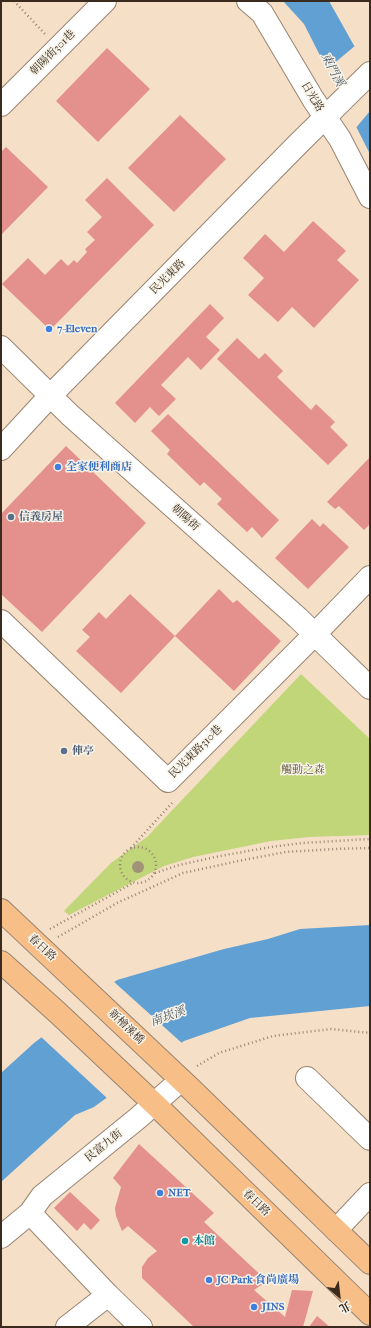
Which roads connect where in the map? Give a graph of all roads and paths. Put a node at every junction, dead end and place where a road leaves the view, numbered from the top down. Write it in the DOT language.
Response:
graph roads {
  1 [pos="14,1"];
  2 [pos="105,1"];
  3 [pos="248,1"];
  4 [pos="48,36"];
  5 [pos="370,73"];
  6 [pos="1,105"];
  7 [pos="331,112"];
  8 [pos="370,197"];
  9 [pos="1,347"];
  10 [pos="50,396"];
  11 [pos="1,449"];
  12 [pos="370,577"];
  13 [pos="1,622"];
  14 [pos="314,635"];
  15 [pos="370,688"];
  16 [pos="172,803"];
  17 [pos="370,839"];
  18 [pos="370,848"];
  19 [pos="130,849"];
  20 [pos="155,873"];
  21 [pos="134,883"];
  22 [pos="1,910"];
  23 [pos="49,929"];
  24 [pos="58,938"];
  25 [pos="1,962"];
  26 [pos="83,986"];
  27 [pos="370,1033"];
  28 [pos="175,1074"];
  29 [pos="307,1078"];
  30 [pos="148,1098"];
  31 [pos="370,1139"];
  32 [pos="370,1194"];
  33 [pos="30,1213"];
  34 [pos="336,1230"];
  35 [pos="1,1237"];
  36 [pos="370,1263"];
  37 [pos="108,1295"];
  38 [pos="370,1314"];
  39 [pos="67,1327"];
  40 [pos="141,1327"];
  1 -- 4 [label="path"];
  2 -- 6 [label="street, 朝陽街301巷"];
  3 -- 7 [label="street, 日光路"];
  5 -- 7 [label="street, 民光東路"];
  7 -- 8 [label="street, 日光路"];
  7 -- 10 [label="street, 民光東路"];
  9 -- 10 [label="street, 朝陽街"];
  10 -- 11 [label="street, 民光東路"];
  10 -- 14 [label="street, 朝陽街"];
  12 -- 14 [label="street, 民光東路310巷"];
  13 -- 14 [label="street, 民光東路310巷"];
  14 -- 15 [label="street, 朝陽街"];
  16 -- 19 [label="path"];
  17 -- 20 [label="path"];
  18 -- 24 [label="path"];
  19 -- 20 [label="path"];
  19 -- 21 [label="path"];
  20 -- 21 [label="path"];
  21 -- 23 [label="path"];
  22 -- 26 [label="main road, 春日路"];
  25 -- 30 [label="main road"];
  26 -- 28 [label="main road, 新檜溪橋"];
  27 -- 28 [label="path"];
  28 -- 30 [label="street, 民富九街"];
  28 -- 34 [label="main road"];
  29 -- 31 [label="street"];
  30 -- 33 [label="street, 民富九街"];
  30 -- 38 [label="main road, 春日路"];
  32 -- 34 [label="street"];
  33 -- 35 [label="street, 民富九街"];
  33 -- 37 [label="street"];
  34 -- 36 [label="main road"];
  37 -- 39 [label="street"];
  37 -- 40 [label="street"];
}
